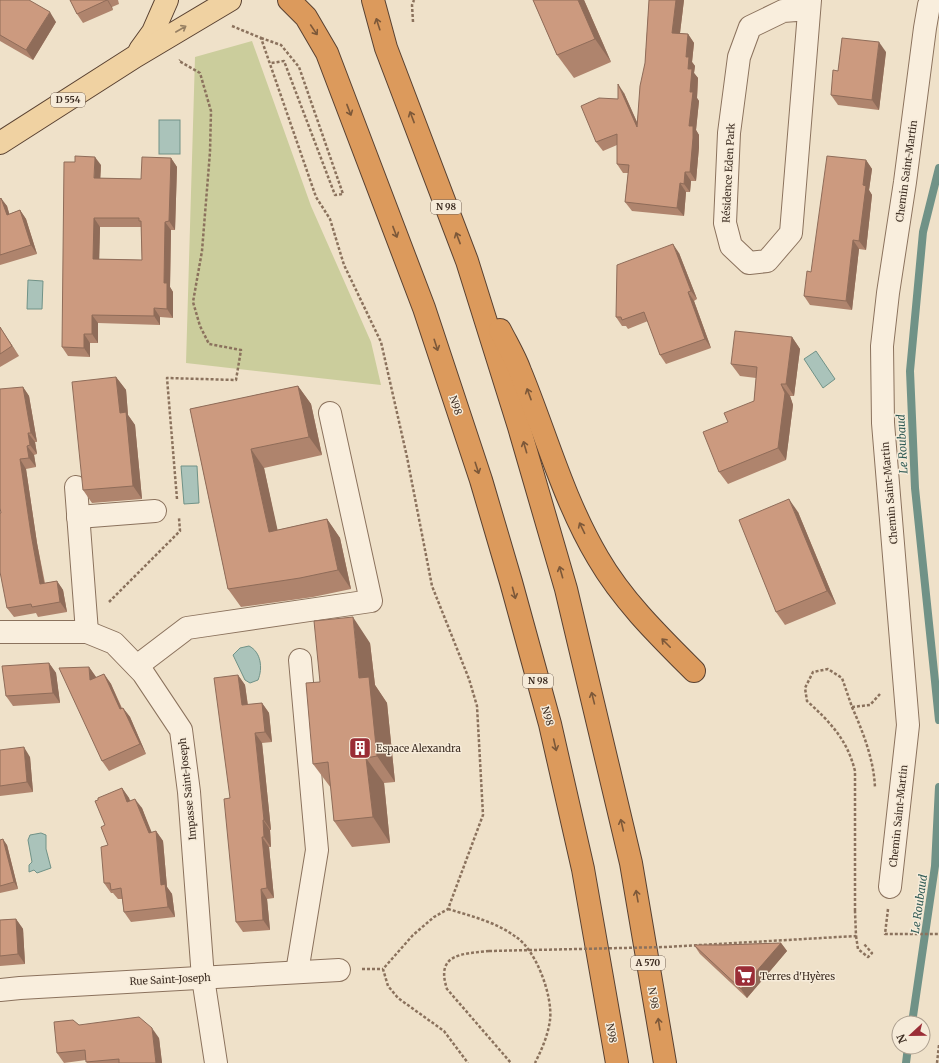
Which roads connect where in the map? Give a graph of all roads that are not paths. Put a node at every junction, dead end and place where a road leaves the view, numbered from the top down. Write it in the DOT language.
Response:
graph roads {
  1 [pos="167,0"];
  2 [pos="230,0"];
  3 [pos="289,0"];
  4 [pos="373,0"];
  5 [pos="933,0"];
  6 [pos="810,4"];
  7 [pos="136,56"];
  8 [pos="0,143"];
  9 [pos="467,261"];
  10 [pos="330,413"];
  11 [pos="76,487"];
  12 [pos="155,511"];
  13 [pos="78,518"];
  14 [pos="0,632"];
  15 [pos="86,632"];
  16 [pos="300,660"];
  17 [pos="137,666"];
  18 [pos="694,671"];
  19 [pos="631,863"];
  20 [pos="890,887"];
  21 [pos="339,970"];
  22 [pos="297,972"];
  23 [pos="203,978"];
  24 [pos="0,990"];
  25 [pos="216,1063"];
  26 [pos="617,1063"];
  27 [pos="665,1063"];
  1 -- 7 [label="main road, D 554"];
  7 -- 2 [label="main road, D 554, one-way"];
  3 -- 26 [label="highway, N98 / N 98, one-way"];
  9 -- 4 [label="highway, N 98, one-way"];
  5 -- 20 [label="street, Chemin Saint-Martin"];
  6 -- 6 [label="street, Résidence Eden Park"];
  7 -- 8 [label="main road, D 554"];
  18 -- 9 [label="highway, one-way"];
  19 -- 9 [label="highway, N 98, one-way"];
  10 -- 17 [label="street"];
  11 -- 13 [label="street"];
  12 -- 13 [label="street"];
  13 -- 15 [label="street"];
  14 -- 15 [label="street, Impasse Saint-Joseph"];
  15 -- 17 [label="street, Impasse Saint-Joseph"];
  16 -- 22 [label="street"];
  17 -- 23 [label="street, Impasse Saint-Joseph"];
  27 -- 19 [label="highway, N 98 / A 570, one-way"];
  21 -- 22 [label="street, Rue Saint-Joseph"];
  22 -- 23 [label="street, Rue Saint-Joseph"];
  23 -- 24 [label="street, Rue Saint-Joseph"];
  23 -- 25 [label="street, Impasse Saint-Joseph"];
}
